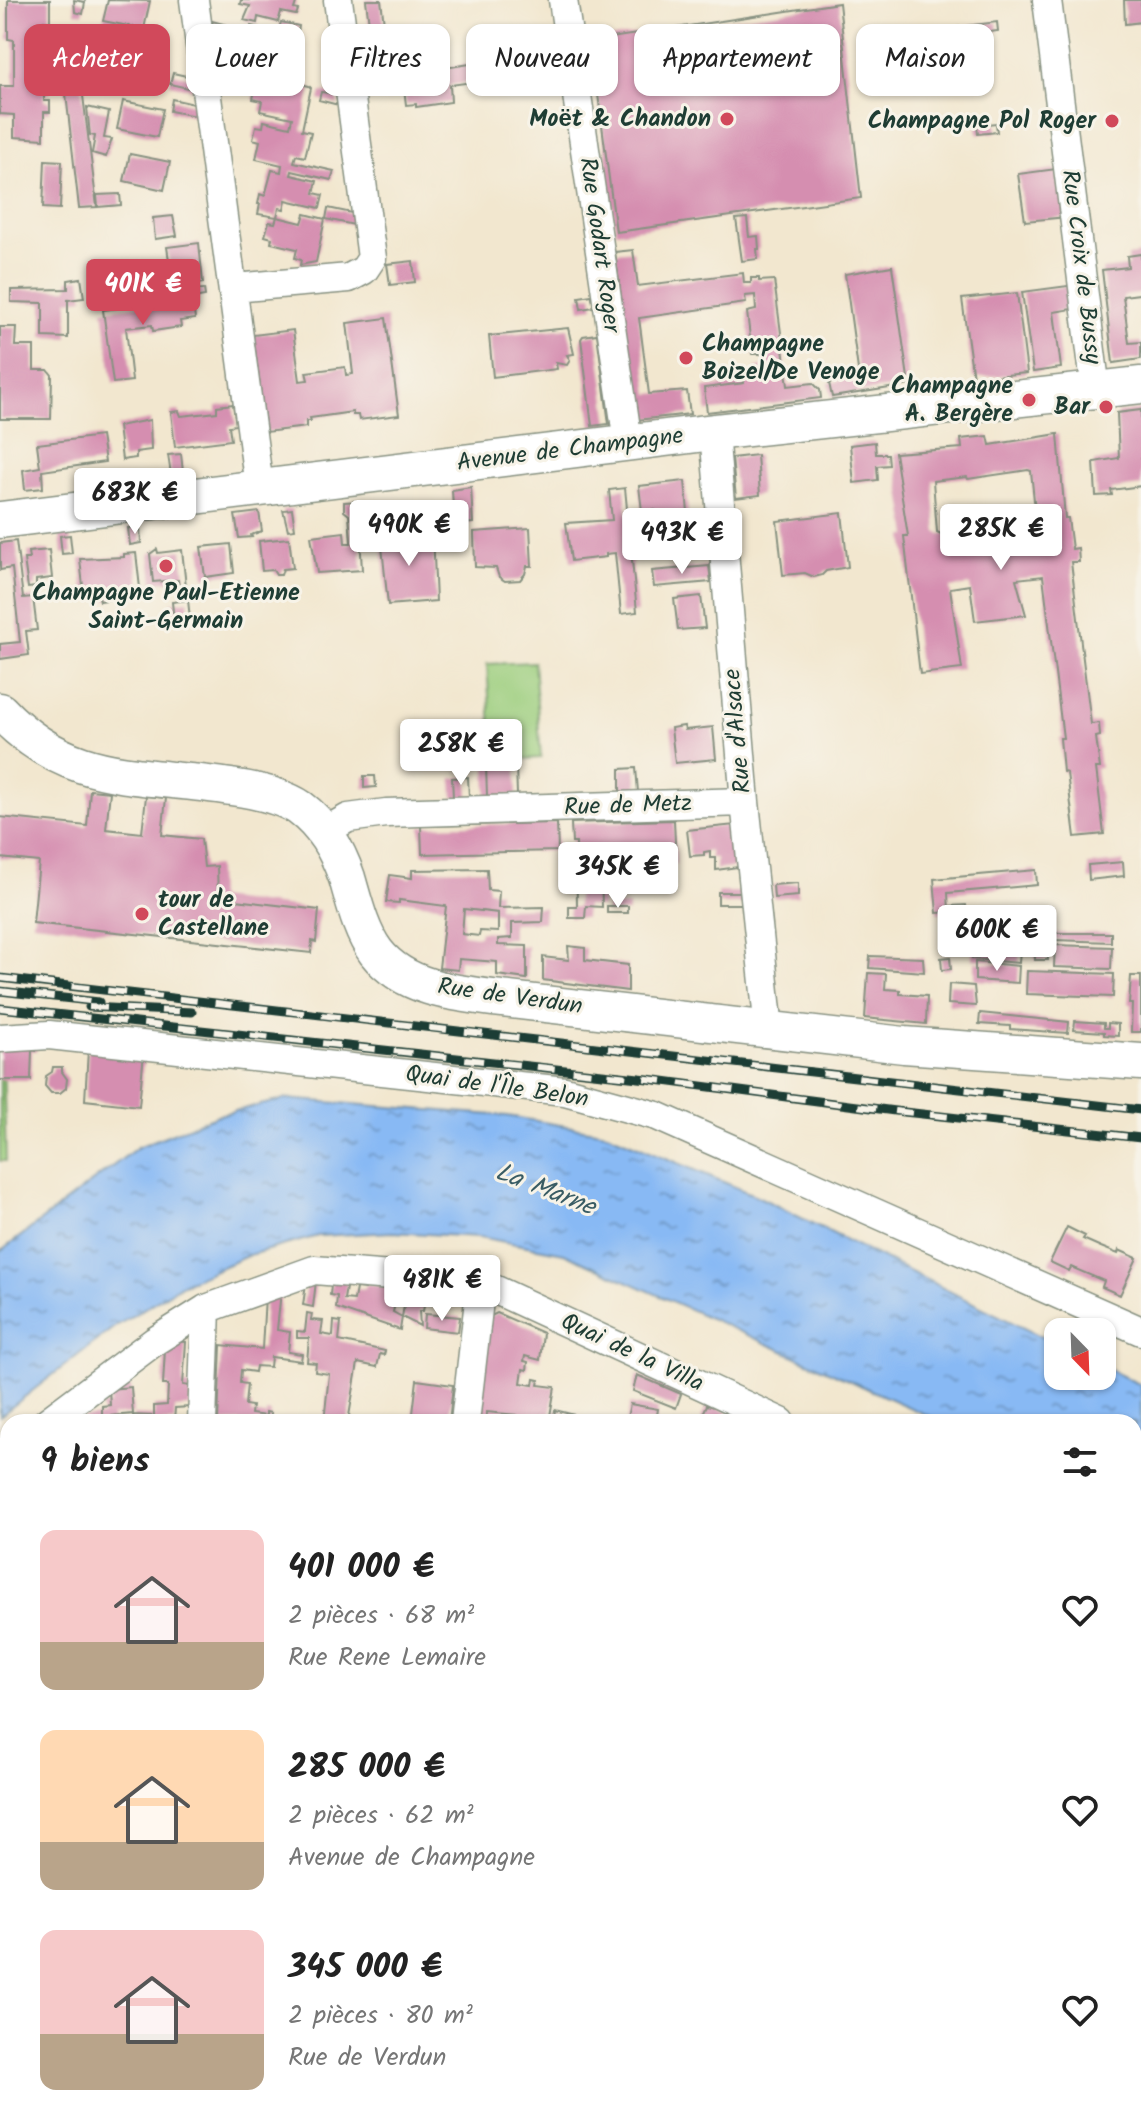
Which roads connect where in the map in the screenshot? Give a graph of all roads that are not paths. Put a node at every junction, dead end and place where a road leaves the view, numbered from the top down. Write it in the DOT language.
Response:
graph roads {
  1 [pos="194,0"];
  2 [pos="338,0"];
  3 [pos="563,0"];
  4 [pos="1047,0"];
  5 [pos="234,288"];
  6 [pos="1141,385"];
  7 [pos="1096,391"];
  8 [pos="714,432"];
  9 [pos="628,442"];
  10 [pos="259,487"];
  11 [pos="0,520"];
  12 [pos="0,711"];
  13 [pos="745,802"];
  14 [pos="324,832"];
  15 [pos="769,1030"];
  16 [pos="0,1038"];
  17 [pos="1141,1062"];
  18 [pos="481,1283"];
  19 [pos="206,1309"];
  20 [pos="1141,1331"];
  21 [pos="58,1414"];
  22 [pos="202,1414"];
  23 [pos="466,1414"];
  24 [pos="762,1414"];
  1 -- 5 [label="street"];
  2 -- 5 [label="street"];
  3 -- 9 [label="street, Rue Godart Roger"];
  4 -- 7 [label="street, Rue Croix de Bussy"];
  5 -- 10 [label="street"];
  6 -- 7 [label="main road, Avenue de Champagne"];
  7 -- 8 [label="main road, Avenue de Champagne"];
  8 -- 9 [label="main road, Avenue de Champagne"];
  8 -- 13 [label="street, Rue d'Alsace"];
  9 -- 10 [label="main road, Avenue de Champagne"];
  10 -- 11 [label="main road, Avenue de Champagne"];
  12 -- 14 [label="main road, Rue de Verdun"];
  13 -- 14 [label="street, Rue de Metz"];
  13 -- 15 [label="street, Rue d'Alsace"];
  14 -- 15 [label="main road, Rue de Verdun"];
  15 -- 17 [label="main road, Rue de Verdun"];
  16 -- 20 [label="street, Quai de l'Île Belon"];
  18 -- 19 [label="street, Quai de la Villa"];
  18 -- 23 [label="street"];
  18 -- 24 [label="street, Quai de la Villa"];
  19 -- 21 [label="street, Quai de la Villa"];
  19 -- 22 [label="street"];
}
